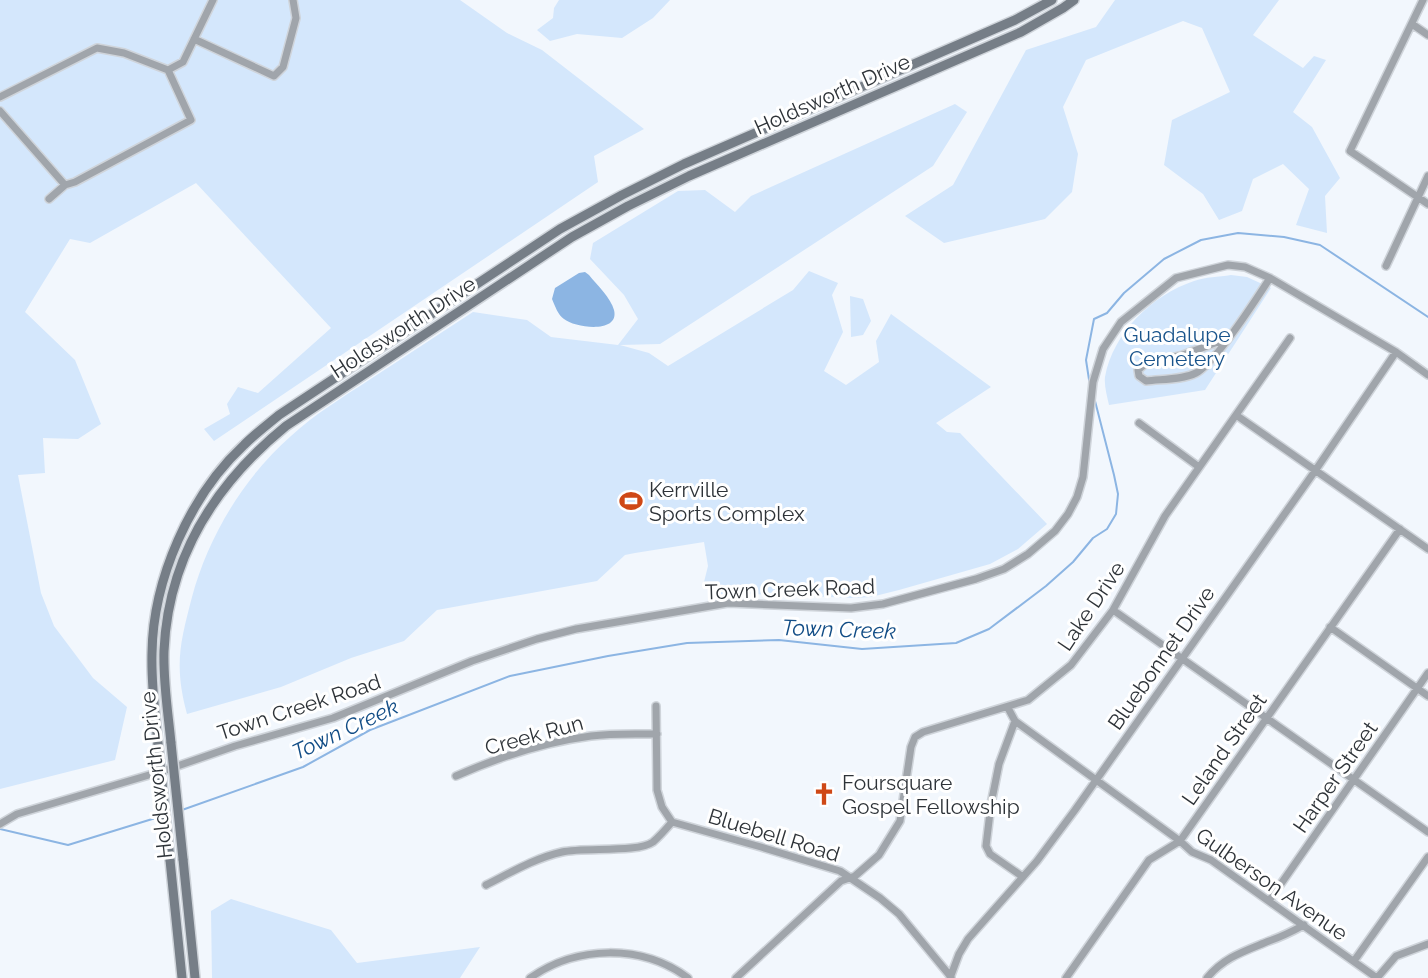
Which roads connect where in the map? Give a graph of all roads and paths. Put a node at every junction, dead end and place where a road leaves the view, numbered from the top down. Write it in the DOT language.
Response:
graph roads {
  1 [pos="213,0"];
  2 [pos="293,0"];
  3 [pos="1052,0"];
  4 [pos="1074,0"];
  5 [pos="1423,0"];
  6 [pos="1412,24"];
  7 [pos="1428,35"];
  8 [pos="194,39"];
  9 [pos="168,70"];
  10 [pos="879,79"];
  11 [pos="884,91"];
  12 [pos="0,97"];
  13 [pos="0,111"];
  14 [pos="1428,176"];
  15 [pos="65,185"];
  16 [pos="1418,197"];
  17 [pos="49,199"];
  18 [pos="1428,204"];
  19 [pos="1386,266"];
  20 [pos="504,267"];
  21 [pos="512,277"];
  22 [pos="1270,278"];
  23 [pos="1228,338"];
  24 [pos="1290,338"];
  25 [pos="1395,352"];
  26 [pos="1428,375"];
  27 [pos="1236,415"];
  28 [pos="1139,423"];
  29 [pos="1199,467"];
  30 [pos="1315,471"];
  31 [pos="1400,529"];
  32 [pos="1428,549"];
  33 [pos="1113,610"];
  34 [pos="1330,627"];
  35 [pos="1181,657"];
  36 [pos="1428,673"];
  37 [pos="1417,688"];
  38 [pos="1428,696"];
  39 [pos="656,706"];
  40 [pos="1008,708"];
  41 [pos="1267,717"];
  42 [pos="1015,721"];
  43 [pos="657,734"];
  44 [pos="456,776"];
  45 [pos="1097,778"];
  46 [pos="1353,780"];
  47 [pos="672,822"];
  48 [pos="0,824"];
  49 [pos="1428,832"];
  50 [pos="1180,841"];
  51 [pos="1428,857"];
  52 [pos="1023,877"];
  53 [pos="849,878"];
  54 [pos="486,885"];
  55 [pos="1269,900"];
  56 [pos="1304,925"];
  57 [pos="1428,944"];
  58 [pos="1354,961"];
  59 [pos="182,978"];
  60 [pos="195,978"];
  61 [pos="530,978"];
  62 [pos="688,978"];
  63 [pos="736,978"];
  64 [pos="951,978"];
  65 [pos="1066,978"];
  66 [pos="1207,978"];
  67 [pos="1377,978"];
  1 -- 8 [label="street"];
  2 -- 8 [label="street"];
  3 -- 10 [label="main road, Holdsworth Drive"];
  4 -- 11 [label="main road, Holdsworth Drive"];
  5 -- 6 [label="street"];
  6 -- 7 [label="street"];
  6 -- 16 [label="street"];
  8 -- 9 [label="street"];
  9 -- 12 [label="street"];
  9 -- 15 [label="street"];
  10 -- 11 [label="main road"];
  10 -- 20 [label="main road, Holdsworth Drive"];
  11 -- 21 [label="main road, Holdsworth Drive"];
  13 -- 15 [label="street"];
  14 -- 16 [label="street"];
  15 -- 17 [label="street"];
  16 -- 18 [label="street"];
  16 -- 19 [label="street"];
  20 -- 21 [label="main road"];
  20 -- 59 [label="main road, Holdsworth Drive, bridge"];
  21 -- 60 [label="main road, Holdsworth Drive, bridge"];
  22 -- 23 [label="street"];
  22 -- 25 [label="street, Town Creek Road"];
  22 -- 48 [label="street, Town Creek Road"];
  23 -- 23 [label="street"];
  24 -- 27 [label="street, Lake Drive"];
  25 -- 26 [label="street, Town Creek Road"];
  25 -- 30 [label="street, Bluebonnet Drive"];
  27 -- 29 [label="street, Lake Drive"];
  27 -- 30 [label="street"];
  28 -- 29 [label="street"];
  29 -- 33 [label="street, Lake Drive"];
  30 -- 31 [label="street"];
  30 -- 35 [label="street, Bluebonnet Drive"];
  31 -- 32 [label="street"];
  31 -- 34 [label="street, Leland Street"];
  33 -- 35 [label="street"];
  33 -- 40 [label="street, Lake Drive"];
  34 -- 37 [label="street"];
  34 -- 41 [label="street, Leland Street"];
  35 -- 41 [label="street"];
  35 -- 45 [label="street, Bluebonnet Drive"];
  36 -- 37 [label="street, Harper Street"];
  37 -- 38 [label="street"];
  37 -- 46 [label="street, Harper Street"];
  39 -- 43 [label="street"];
  40 -- 42 [label="street, Gulberson Avenue"];
  40 -- 53 [label="street, Lake Drive"];
  41 -- 46 [label="street"];
  41 -- 50 [label="street, Leland Street"];
  42 -- 45 [label="street, Gulberson Avenue"];
  42 -- 52 [label="street"];
  43 -- 44 [label="street, Creek Run"];
  43 -- 47 [label="street"];
  45 -- 50 [label="street, Gulberson Avenue"];
  45 -- 52 [label="street, Bluebonnet Drive"];
  46 -- 49 [label="street"];
  46 -- 55 [label="street, Harper Street"];
  47 -- 53 [label="street, Bluebell Road"];
  47 -- 54 [label="street"];
  50 -- 55 [label="street, Gulberson Avenue"];
  50 -- 65 [label="street, Leland Street"];
  51 -- 58 [label="street"];
  52 -- 64 [label="street, Bluebonnet Drive"];
  53 -- 63 [label="street, Lake Drive"];
  53 -- 64 [label="street, Bluebell Road"];
  55 -- 56 [label="street, Gulberson Avenue"];
  56 -- 58 [label="street, Gulberson Avenue"];
  56 -- 66 [label="street"];
  57 -- 67 [label="street"];
  58 -- 67 [label="street, Gulberson Avenue"];
  61 -- 62 [label="street"];
}
